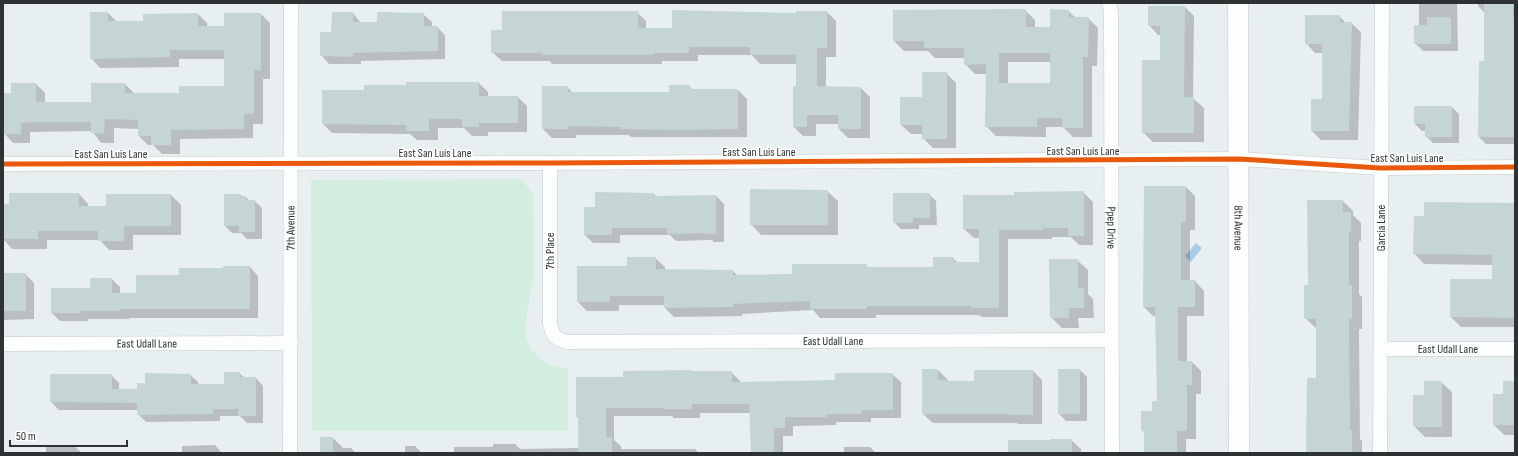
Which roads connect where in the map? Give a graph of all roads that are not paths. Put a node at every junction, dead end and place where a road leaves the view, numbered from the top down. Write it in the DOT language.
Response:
graph roads {
  1 [pos="291,3"];
  2 [pos="1109,3"];
  3 [pos="1238,3"];
  4 [pos="1382,3"];
  5 [pos="1239,159"];
  6 [pos="1111,160"];
  7 [pos="291,163"];
  8 [pos="550,163"];
  9 [pos="3,164"];
  10 [pos="1515,167"];
  11 [pos="1380,168"];
  12 [pos="555,338"];
  13 [pos="1111,340"];
  14 [pos="291,343"];
  15 [pos="3,344"];
  16 [pos="1382,349"];
  17 [pos="1515,349"];
  18 [pos="290,453"];
  19 [pos="1112,453"];
  20 [pos="1239,453"];
  21 [pos="1380,453"];
  1 -- 7 [label="street, 7th Avenue"];
  2 -- 6 [label="street, Ppep Drive"];
  3 -- 5 [label="main road, 8th Avenue"];
  4 -- 11 [label="street, Garcia Lane"];
  5 -- 6 [label="street, East San Luis Lane"];
  5 -- 11 [label="street, East San Luis Lane"];
  5 -- 20 [label="main road, 8th Avenue"];
  6 -- 8 [label="street, East San Luis Lane"];
  6 -- 13 [label="street, Ppep Drive"];
  7 -- 8 [label="street, East San Luis Lane"];
  7 -- 9 [label="street, East San Luis Lane"];
  7 -- 14 [label="street, 7th Avenue"];
  8 -- 12 [label="street, 7th Place"];
  10 -- 11 [label="street, East San Luis Lane"];
  11 -- 16 [label="street, Garcia Lane"];
  12 -- 13 [label="street, East Udall Lane"];
  13 -- 19 [label="street, Ppep Drive"];
  14 -- 15 [label="street, East Udall Lane"];
  14 -- 18 [label="street, 7th Avenue"];
  16 -- 17 [label="street, East Udall Lane"];
  16 -- 21 [label="street, Garcia Lane"];
}
